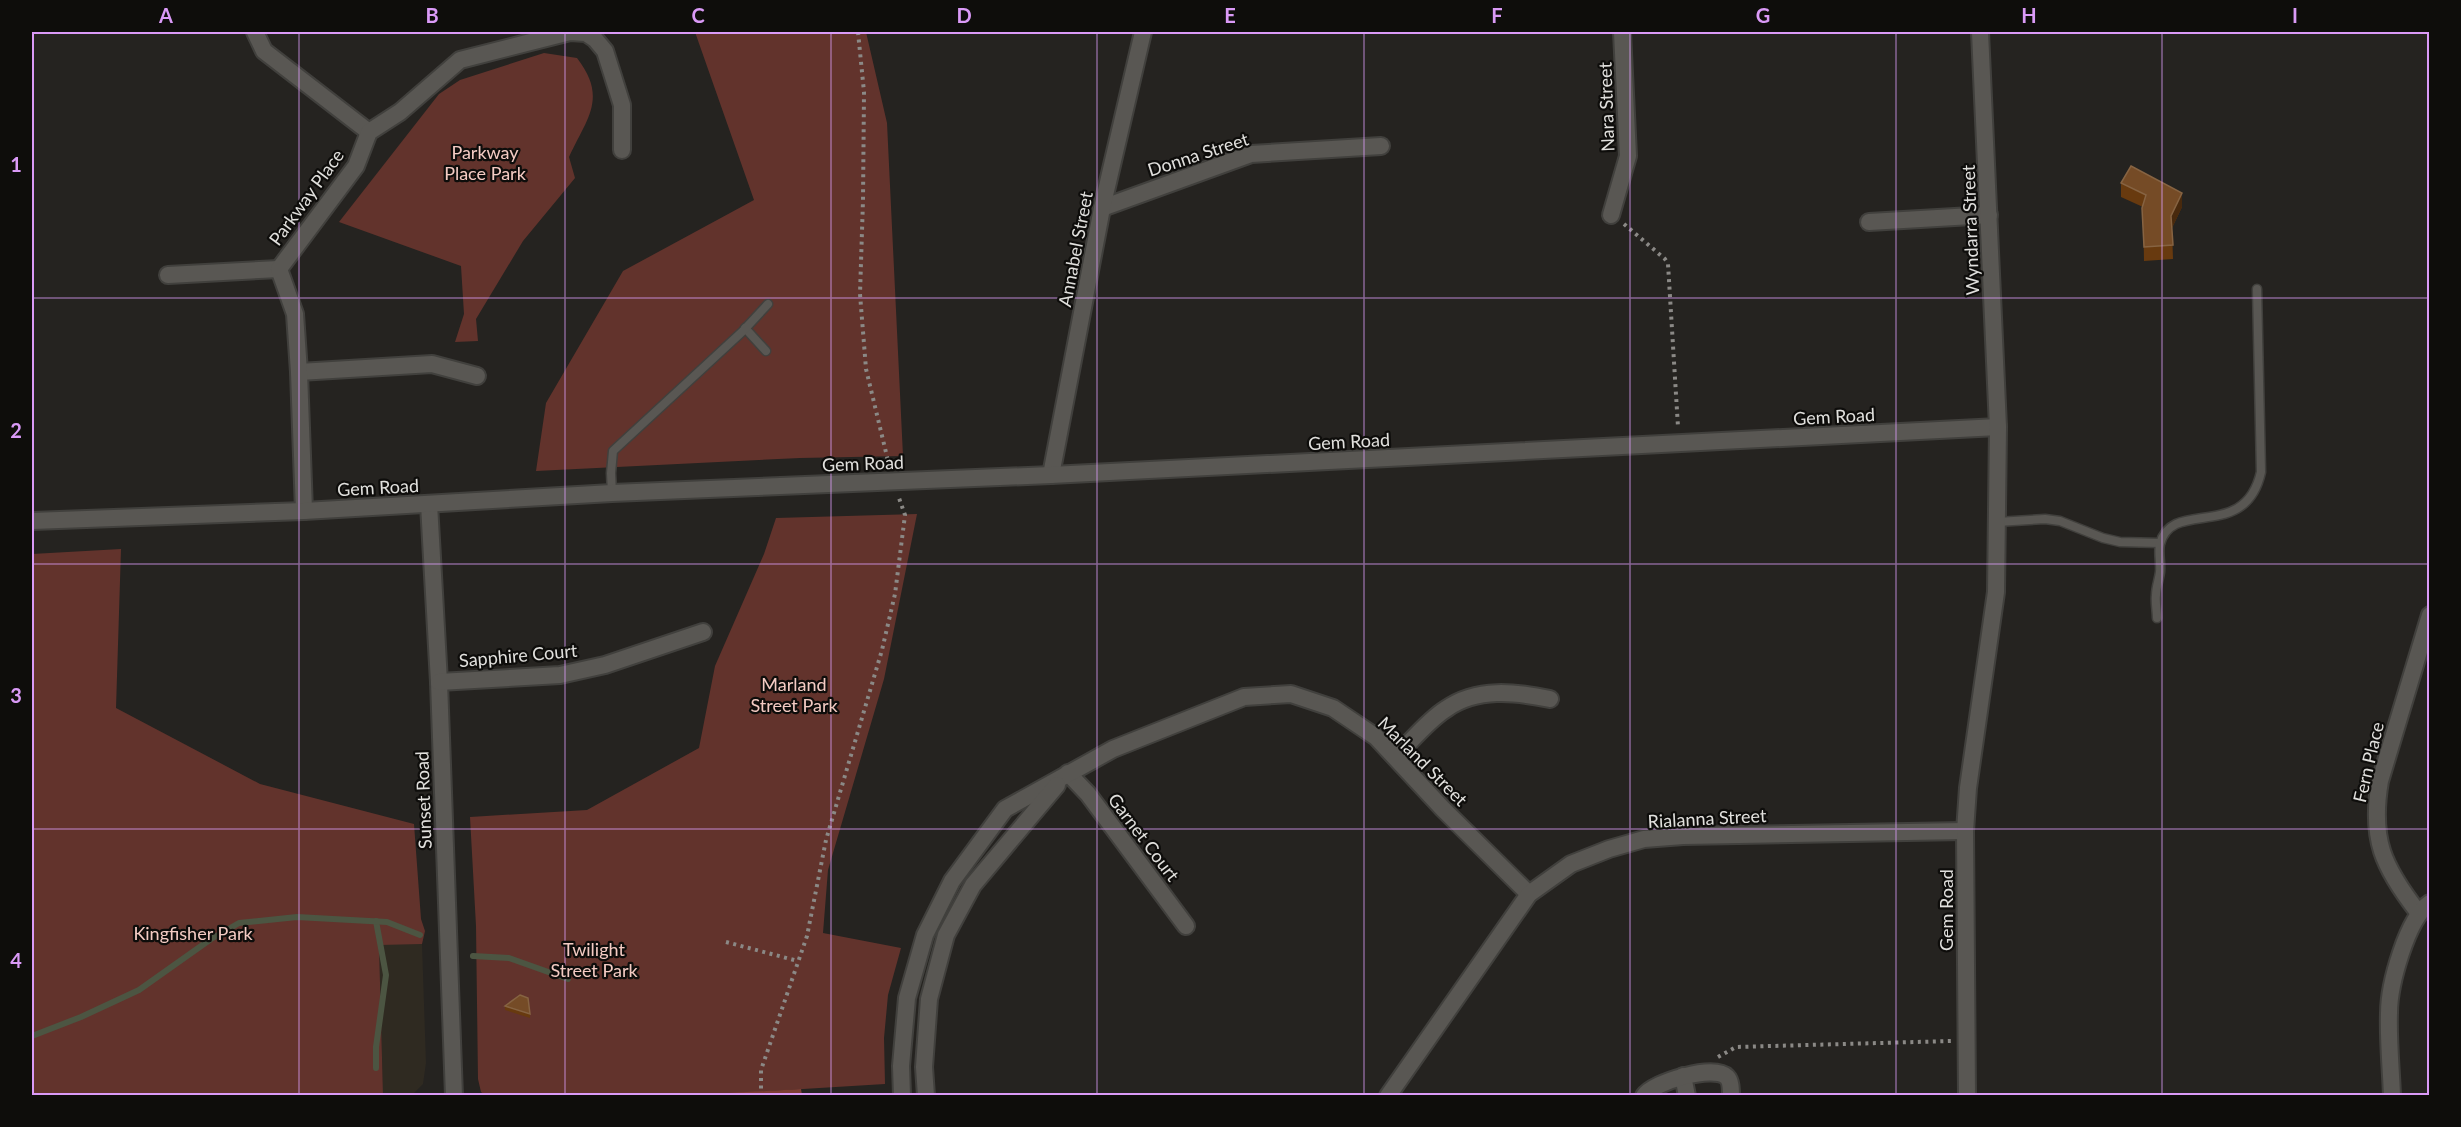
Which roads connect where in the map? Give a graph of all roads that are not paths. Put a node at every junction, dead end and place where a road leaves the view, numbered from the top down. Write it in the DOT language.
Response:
graph roads {
  1 [pos="255,32"];
  2 [pos="1143,32"];
  3 [pos="1622,32"];
  4 [pos="1980,32"];
  5 [pos="369,132"];
  6 [pos="1381,146"];
  7 [pos="622,150"];
  8 [pos="1102,208"];
  9 [pos="1611,215"];
  10 [pos="1989,215"];
  11 [pos="1869,222"];
  12 [pos="279,269"];
  13 [pos="168,275"];
  14 [pos="2257,290"];
  15 [pos="768,304"];
  16 [pos="745,328"];
  17 [pos="766,351"];
  18 [pos="299,372"];
  19 [pos="477,376"];
  20 [pos="1998,427"];
  21 [pos="1051,475"];
  22 [pos="612,493"];
  23 [pos="429,504"];
  24 [pos="304,511"];
  25 [pos="32,521"];
  26 [pos="1997,522"];
  27 [pos="2160,543"];
  28 [pos="2430,615"];
  29 [pos="2157,618"];
  30 [pos="703,632"];
  31 [pos="439,682"];
  32 [pos="1550,699"];
  33 [pos="1395,757"];
  34 [pos="1068,773"];
  35 [pos="1965,831"];
  36 [pos="1529,894"];
  37 [pos="2424,908"];
  38 [pos="1186,926"];
  39 [pos="1683,1076"];
  40 [pos="454,1095"];
  41 [pos="902,1095"];
  42 [pos="927,1095"];
  43 [pos="1388,1095"];
  44 [pos="1644,1095"];
  45 [pos="1687,1095"];
  46 [pos="1731,1095"];
  47 [pos="1967,1095"];
  48 [pos="2392,1095"];
  1 -- 5 [label="street"];
  2 -- 8 [label="street, Annabel Street"];
  3 -- 9 [label="street, Nara Street"];
  4 -- 10 [label="street, Wyndarra Street"];
  5 -- 7 [label="street"];
  5 -- 12 [label="street, Parkway Place"];
  6 -- 8 [label="street, Donna Street"];
  8 -- 21 [label="street, Annabel Street"];
  10 -- 11 [label="street"];
  10 -- 20 [label="street, Wyndarra Street"];
  12 -- 13 [label="street"];
  12 -- 18 [label="street, Parkway Place"];
  14 -- 27 [label="lane"];
  15 -- 16 [label="lane"];
  16 -- 17 [label="lane"];
  16 -- 22 [label="lane"];
  18 -- 19 [label="street"];
  18 -- 24 [label="street, Parkway Place"];
  20 -- 21 [label="street, Gem Road"];
  20 -- 26 [label="street, Gem Road"];
  21 -- 22 [label="street, Gem Road"];
  22 -- 23 [label="street, Gem Road"];
  23 -- 24 [label="street, Gem Road"];
  23 -- 31 [label="street, Sunset Road"];
  24 -- 25 [label="street, Gem Road"];
  26 -- 27 [label="lane"];
  26 -- 35 [label="street, Gem Road"];
  27 -- 29 [label="lane"];
  28 -- 37 [label="street, Fern Place"];
  30 -- 31 [label="street, Sapphire Court"];
  31 -- 40 [label="street, Sunset Road"];
  32 -- 33 [label="street"];
  33 -- 34 [label="street, Marland Street"];
  33 -- 36 [label="street, Marland Street"];
  34 -- 38 [label="street, Garnet Court"];
  34 -- 41 [label="street, Marland Street"];
  34 -- 42 [label="street, Marland Street"];
  35 -- 36 [label="street, Rialanna Street"];
  35 -- 47 [label="street, Gem Road"];
  36 -- 43 [label="street, Rialanna Street"];
  37 -- 48 [label="street"];
  39 -- 44 [label="street"];
  39 -- 45 [label="street"];
  39 -- 46 [label="street"];
}
